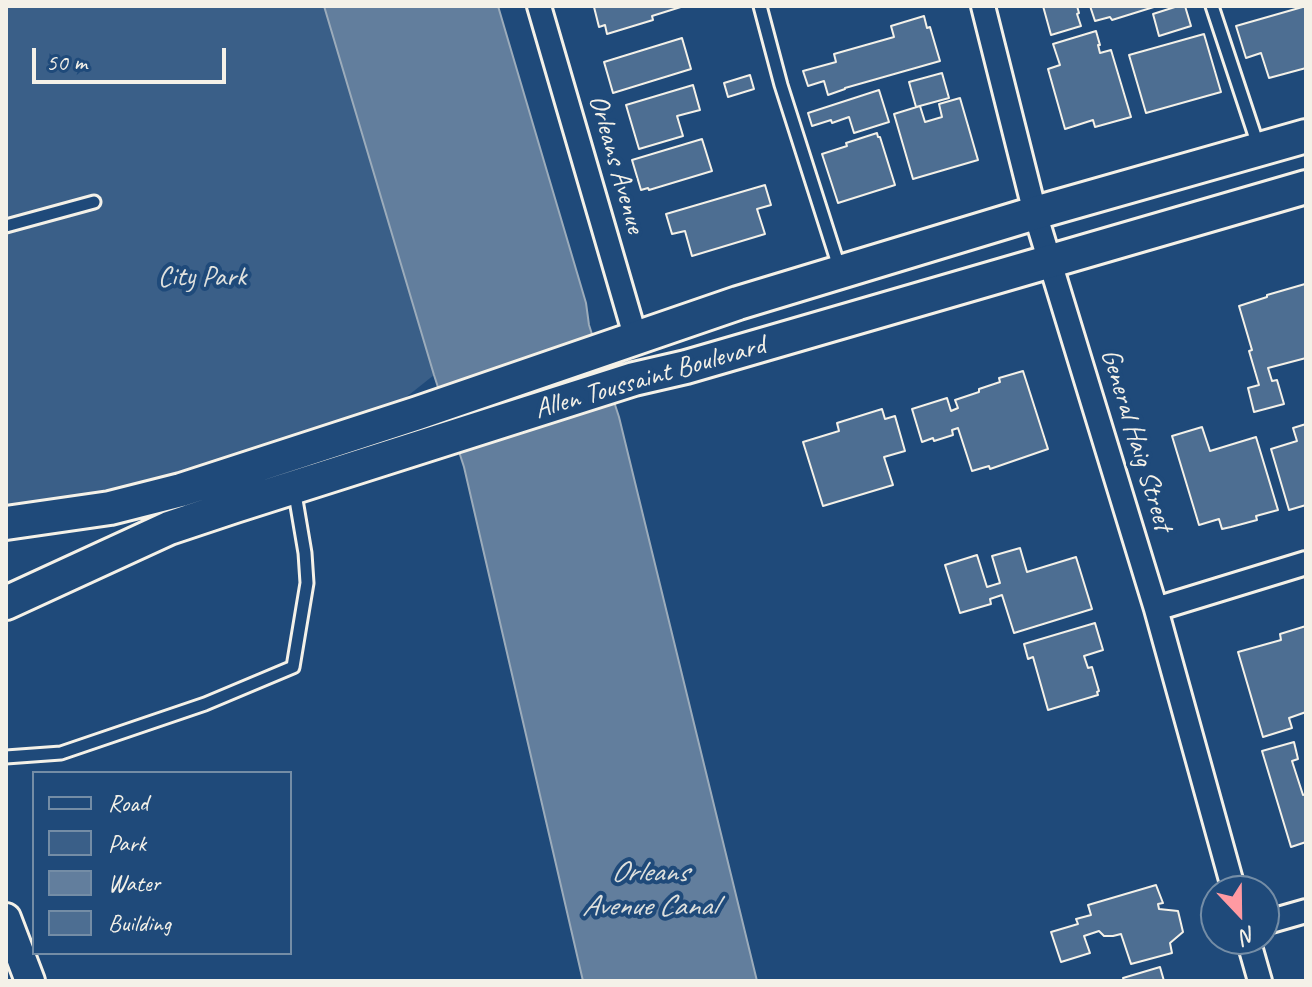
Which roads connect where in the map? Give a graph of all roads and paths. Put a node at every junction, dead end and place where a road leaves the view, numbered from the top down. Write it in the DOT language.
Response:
graph roads {
  1 [pos="539,6"];
  2 [pos="760,6"];
  3 [pos="983,6"];
  4 [pos="1212,6"];
  5 [pos="1306,136"];
  6 [pos="1260,149"];
  7 [pos="1306,187"];
  8 [pos="94,202"];
  9 [pos="1035,213"];
  10 [pos="6,226"];
  11 [pos="1050,263"];
  12 [pos="840,271"];
  13 [pos="781,290"];
  14 [pos="795,336"];
  15 [pos="629,341"];
  16 [pos="294,487"];
  17 [pos="6,523"];
  18 [pos="1306,563"];
  19 [pos="6,603"];
  20 [pos="1156,609"];
  21 [pos="6,757"];
  22 [pos="1230,875"];
  23 [pos="1306,911"];
  24 [pos="6,918"];
  25 [pos="1280,918"];
  26 [pos="1253,955"];
  27 [pos="30,981"];
  28 [pos="1260,981"];
  1 -- 15 [label="street, Orleans Avenue"];
  2 -- 12 [label="lane"];
  3 -- 9 [label="street, General Haig Street"];
  4 -- 6 [label="lane"];
  5 -- 6 [label="main road, Allen Toussaint Boulevard"];
  6 -- 9 [label="main road, Allen Toussaint Boulevard"];
  7 -- 11 [label="main road, Allen Toussaint Boulevard"];
  8 -- 10 [label="lane"];
  9 -- 11 [label="street, General Haig Street"];
  9 -- 12 [label="main road, Allen Toussaint Boulevard"];
  11 -- 14 [label="main road, Allen Toussaint Boulevard"];
  11 -- 20 [label="street, General Haig Street"];
  12 -- 13 [label="main road, Allen Toussaint Boulevard"];
  13 -- 14 [label="main road"];
  13 -- 15 [label="main road, Allen Toussaint Boulevard"];
  14 -- 16 [label="main road, Allen Toussaint Boulevard"];
  15 -- 17 [label="main road, Allen Toussaint Boulevard"];
  16 -- 19 [label="main road, Allen Toussaint Boulevard"];
  16 -- 21 [label="lane"];
  18 -- 20 [label="street"];
  20 -- 22 [label="street, General Haig Street"];
  23 -- 25 [label="street"];
  24 -- 27 [label="street"];
  26 -- 28 [label="street"];
}
